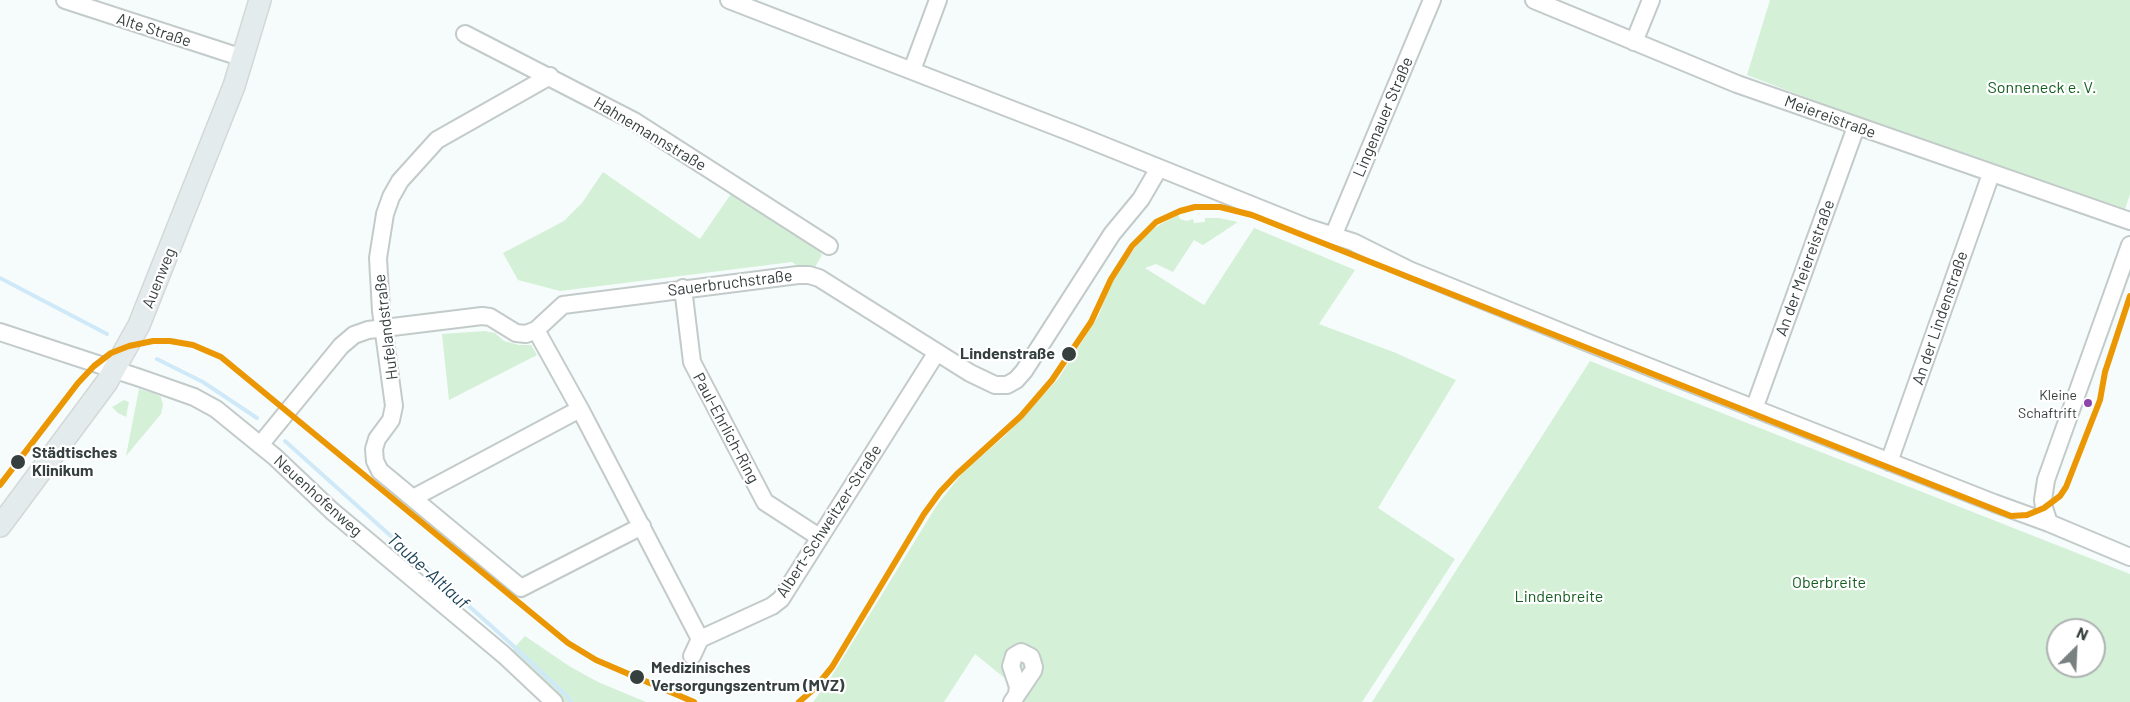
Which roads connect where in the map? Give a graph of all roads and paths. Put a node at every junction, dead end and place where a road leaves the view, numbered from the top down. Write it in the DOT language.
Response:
graph roads {
  1 [pos="65,0"];
  2 [pos="260,0"];
  3 [pos="729,0"];
  4 [pos="938,0"];
  5 [pos="1432,0"];
  6 [pos="1534,0"];
  7 [pos="1651,0"];
  8 [pos="465,34"];
  9 [pos="1634,42"];
  10 [pos="243,58"];
  11 [pos="912,70"];
  12 [pos="550,76"];
  13 [pos="1856,127"];
  14 [pos="1159,168"];
  15 [pos="1991,174"];
  16 [pos="2130,221"];
  17 [pos="1334,234"];
  18 [pos="2130,245"];
  19 [pos="829,246"];
  20 [pos="683,288"];
  21 [pos="383,328"];
  22 [pos="536,330"];
  23 [pos="0,332"];
  24 [pos="938,352"];
  25 [pos="116,369"];
  26 [pos="1754,408"];
  27 [pos="580,409"];
  28 [pos="260,445"];
  29 [pos="1889,462"];
  30 [pos="413,498"];
  31 [pos="2049,523"];
  32 [pos="0,526"];
  33 [pos="642,526"];
  34 [pos="819,537"];
  35 [pos="2130,557"];
  36 [pos="700,639"];
  37 [pos="692,656"];
  38 [pos="554,702"];
  1 -- 10 [label="street, Alte Straße"];
  2 -- 10 [label="main road, Auenweg"];
  3 -- 11 [label="street"];
  4 -- 11 [label="street"];
  5 -- 17 [label="street, Lingenauer Straße"];
  6 -- 9 [label="street, Meiereistraße"];
  7 -- 9 [label="street"];
  8 -- 12 [label="street, Hahnemannstraße"];
  9 -- 13 [label="street, Meiereistraße"];
  10 -- 25 [label="main road, Auenweg"];
  11 -- 14 [label="street"];
  12 -- 19 [label="street, Hahnemannstraße"];
  12 -- 21 [label="street, Hufelandstraße"];
  13 -- 15 [label="street, Meiereistraße"];
  13 -- 26 [label="street, An der Meiereistraße"];
  14 -- 17 [label="street"];
  14 -- 24 [label="street, Sauerbruchstraße"];
  15 -- 16 [label="street, Meiereistraße"];
  15 -- 29 [label="street, An der Lindenstraße"];
  17 -- 26 [label="street"];
  18 -- 31 [label="street"];
  20 -- 22 [label="street, Sauerbruchstraße"];
  20 -- 24 [label="street, Sauerbruchstraße"];
  20 -- 34 [label="street, Paul-Ehrlich-Ring"];
  21 -- 22 [label="street"];
  21 -- 28 [label="street"];
  21 -- 30 [label="street, Hufelandstraße"];
  22 -- 27 [label="street"];
  23 -- 25 [label="street, Neuenhofenweg"];
  24 -- 34 [label="street, Albert-Schweitzer-Straße"];
  25 -- 28 [label="street, Neuenhofenweg"];
  25 -- 32 [label="main road, Auenweg"];
  26 -- 29 [label="street"];
  27 -- 30 [label="street"];
  27 -- 33 [label="street"];
  28 -- 38 [label="street, Neuenhofenweg"];
  29 -- 31 [label="street"];
  30 -- 33 [label="street, Hufelandstraße"];
  31 -- 35 [label="street"];
  33 -- 36 [label="street"];
  34 -- 36 [label="street, Albert-Schweitzer-Straße"];
  36 -- 37 [label="street"];
}
